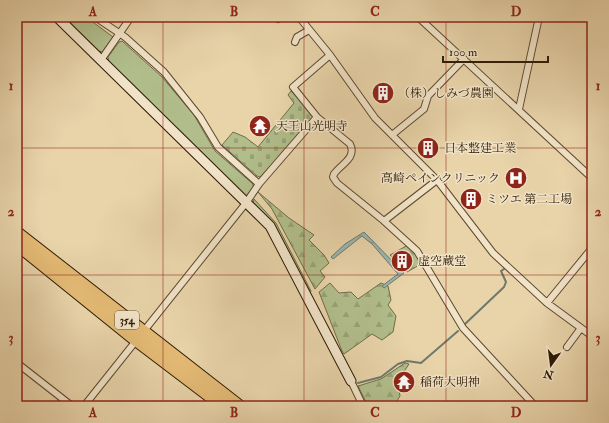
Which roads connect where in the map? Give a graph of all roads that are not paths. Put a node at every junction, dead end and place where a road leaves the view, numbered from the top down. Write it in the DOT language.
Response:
graph roads {
  1 [pos="57,17"];
  2 [pos="95,17"];
  3 [pos="131,17"];
  4 [pos="418,17"];
  5 [pos="539,17"];
  6 [pos="303,18"];
  7 [pos="309,30"];
  8 [pos="119,35"];
  9 [pos="295,42"];
  10 [pos="330,55"];
  11 [pos="464,59"];
  12 [pos="101,60"];
  13 [pos="519,109"];
  14 [pos="317,117"];
  15 [pos="392,135"];
  16 [pos="592,178"];
  17 [pos="437,180"];
  18 [pos="259,184"];
  19 [pos="246,203"];
  20 [pos="384,221"];
  21 [pos="17,232"];
  22 [pos="17,244"];
  23 [pos="592,248"];
  24 [pos="547,303"];
  25 [pos="592,326"];
  26 [pos="581,328"];
  27 [pos="590,335"];
  28 [pos="140,336"];
  29 [pos="567,347"];
  30 [pos="17,363"];
  31 [pos="351,381"];
  32 [pos="72,406"];
  33 [pos="84,406"];
  34 [pos="223,406"];
  35 [pos="239,406"];
  36 [pos="364,406"];
  37 [pos="536,406"];
  1 -- 12 [label="street"];
  2 -- 8 [label="street"];
  3 -- 8 [label="street"];
  4 -- 11 [label="street"];
  5 -- 13 [label="street"];
  6 -- 7 [label="street"];
  7 -- 9 [label="street"];
  7 -- 10 [label="street"];
  8 -- 12 [label="street"];
  8 -- 18 [label="street"];
  10 -- 14 [label="street"];
  10 -- 15 [label="street"];
  11 -- 13 [label="street"];
  11 -- 15 [label="street"];
  12 -- 19 [label="street"];
  13 -- 16 [label="street"];
  14 -- 18 [label="street"];
  14 -- 20 [label="street"];
  15 -- 17 [label="street"];
  17 -- 20 [label="street"];
  17 -- 24 [label="street"];
  18 -- 19 [label="street"];
  19 -- 28 [label="street"];
  19 -- 31 [label="street"];
  20 -- 37 [label="street"];
  21 -- 28 [label="highway, 354"];
  22 -- 28 [label="highway, 354"];
  23 -- 24 [label="street"];
  24 -- 26 [label="street"];
  25 -- 27 [label="street"];
  26 -- 27 [label="street"];
  26 -- 29 [label="street"];
  28 -- 33 [label="street"];
  28 -- 34 [label="highway, 354"];
  28 -- 35 [label="highway, 354"];
  30 -- 32 [label="street"];
  31 -- 36 [label="street"];
}
